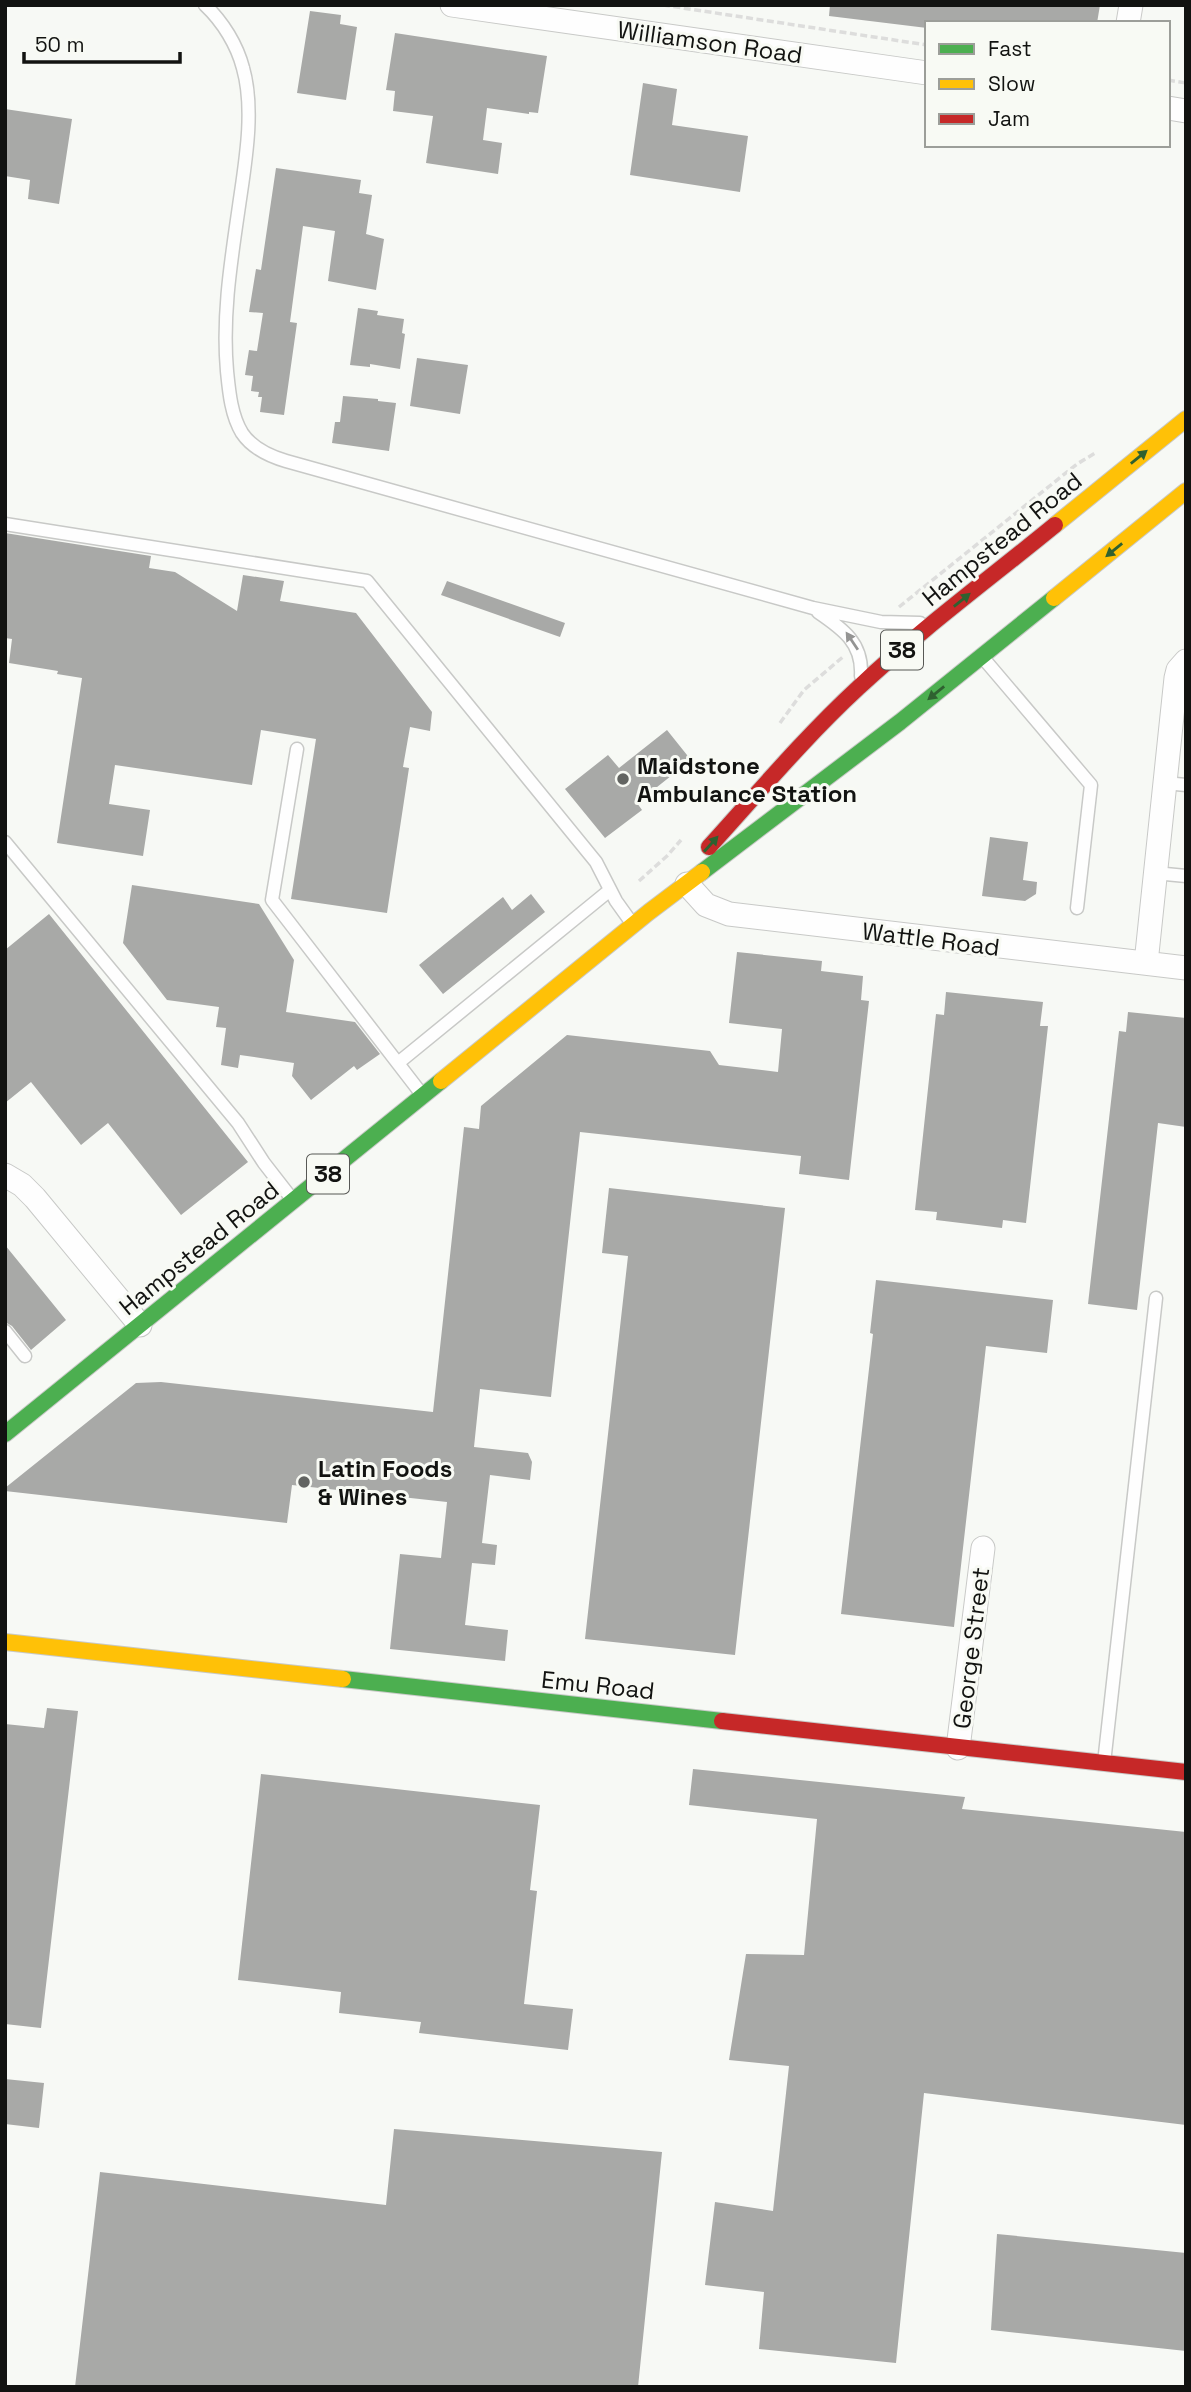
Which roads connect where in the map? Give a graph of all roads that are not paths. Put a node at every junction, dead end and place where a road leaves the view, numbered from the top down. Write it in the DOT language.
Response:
graph roads {
  1 [pos="205,5"];
  2 [pos="452,5"];
  3 [pos="925,73"];
  4 [pos="1186,419"];
  5 [pos="1181,500"];
  6 [pos="5,524"];
  7 [pos="813,608"];
  8 [pos="935,622"];
  9 [pos="981,656"];
  10 [pos="1186,661"];
  11 [pos="856,690"];
  12 [pos="297,749"];
  13 [pos="1175,784"];
  14 [pos="5,842"];
  15 [pos="1155,873"];
  16 [pos="1186,876"];
  17 [pos="687,884"];
  18 [pos="610,890"];
  19 [pos="1077,908"];
  20 [pos="649,912"];
  21 [pos="633,926"];
  22 [pos="1146,963"];
  23 [pos="1186,968"];
  24 [pos="398,1063"];
  25 [pos="424,1097"];
  26 [pos="5,1175"];
  27 [pos="294,1201"];
  28 [pos="1156,1298"];
  29 [pos="140,1325"];
  30 [pos="5,1331"];
  31 [pos="25,1356"];
  32 [pos="5,1434"];
  33 [pos="983,1548"];
  34 [pos="5,1642"];
  35 [pos="958,1748"];
  36 [pos="1104,1763"];
  37 [pos="1186,1772"];
  1 -- 7 [label="lane"];
  2 -- 3 [label="street, Williamson Road"];
  8 -- 4 [label="main road, Hampstead Road / 38, one-way"];
  5 -- 9 [label="main road, Hampstead Road / 38, one-way"];
  6 -- 18 [label="lane"];
  7 -- 8 [label="lane"];
  11 -- 7 [label="lane, one-way"];
  8 -- 11 [label="main road, Hampstead Road / 38"];
  9 -- 17 [label="main road, Hampstead Road / 38, one-way"];
  9 -- 19 [label="lane"];
  10 -- 13 [label="street"];
  20 -- 11 [label="main road, Hampstead Road / 38, one-way"];
  12 -- 24 [label="lane"];
  13 -- 15 [label="street"];
  14 -- 27 [label="lane"];
  15 -- 16 [label="lane"];
  15 -- 22 [label="street"];
  17 -- 20 [label="main road, Hampstead Road / 38"];
  17 -- 22 [label="street, Wattle Road"];
  18 -- 21 [label="lane"];
  18 -- 24 [label="lane"];
  20 -- 21 [label="main road, Hampstead Road / 38"];
  21 -- 25 [label="main road, Hampstead Road / 38"];
  22 -- 23 [label="street, Wattle Road"];
  24 -- 25 [label="lane"];
  25 -- 27 [label="main road, Hampstead Road / 38"];
  26 -- 29 [label="street"];
  27 -- 29 [label="main road, Hampstead Road / 38"];
  28 -- 36 [label="lane"];
  29 -- 32 [label="main road, Hampstead Road / 38"];
  30 -- 31 [label="lane"];
  33 -- 35 [label="street, George Street"];
  34 -- 35 [label="main road, Emu Road"];
  35 -- 36 [label="main road, Emu Road"];
  36 -- 37 [label="main road, Emu Road"];
}
